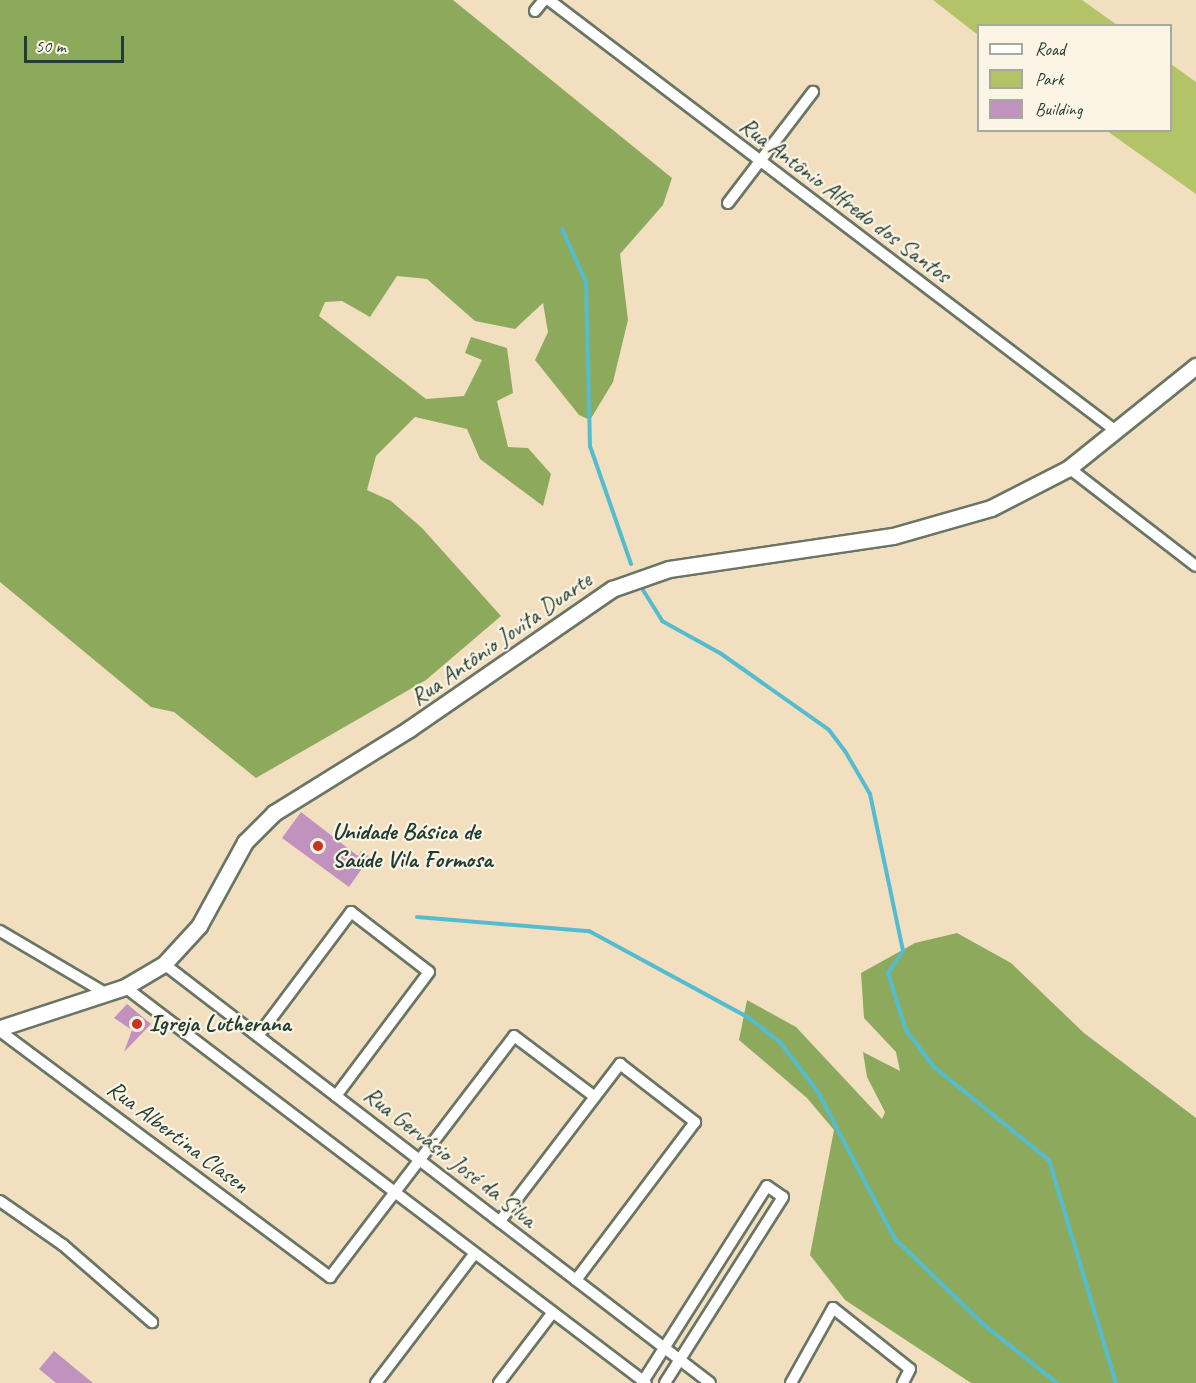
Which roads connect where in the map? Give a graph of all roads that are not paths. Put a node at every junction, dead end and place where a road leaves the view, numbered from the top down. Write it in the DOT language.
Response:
graph roads {
  1 [pos="544,0"];
  2 [pos="549,0"];
  3 [pos="535,11"];
  4 [pos="813,92"];
  5 [pos="759,161"];
  6 [pos="728,203"];
  7 [pos="1196,366"];
  8 [pos="1116,431"];
  9 [pos="1069,468"];
  10 [pos="1196,566"];
  11 [pos="0,931"];
  12 [pos="164,964"];
  13 [pos="125,987"];
  14 [pos="107,994"];
  15 [pos="0,1029"];
  16 [pos="258,1036"];
  17 [pos="336,1096"];
  18 [pos="595,1096"];
  19 [pos="420,1160"];
  20 [pos="395,1192"];
  21 [pos="0,1201"];
  22 [pos="500,1221"];
  23 [pos="476,1253"];
  24 [pos="576,1280"];
  25 [pos="553,1312"];
  26 [pos="152,1322"];
  27 [pos="664,1348"];
  28 [pos="680,1359"];
  29 [pos="644,1382"];
  30 [pos="376,1383"];
  31 [pos="499,1383"];
  32 [pos="664,1383"];
  33 [pos="710,1383"];
  34 [pos="791,1383"];
  35 [pos="903,1383"];
  1 -- 3 [label="street"];
  2 -- 5 [label="street, Rua Antônio Alfredo dos Santos"];
  4 -- 5 [label="street"];
  5 -- 6 [label="street"];
  5 -- 8 [label="street, Rua Antônio Alfredo dos Santos"];
  7 -- 8 [label="main road, Rua Antônio Jovita Duarte"];
  8 -- 9 [label="main road, Rua Antônio Jovita Duarte"];
  9 -- 10 [label="street"];
  9 -- 12 [label="main road, Rua Antônio Jovita Duarte"];
  11 -- 14 [label="street"];
  12 -- 13 [label="main road, Rua Antônio Jovita Duarte"];
  12 -- 16 [label="street, Rua Gervásio José da Silva"];
  13 -- 14 [label="main road, Rua Antônio Jovita Duarte"];
  13 -- 20 [label="street"];
  14 -- 15 [label="main road, Rua Antônio Jovita Duarte"];
  15 -- 20 [label="street, Rua Albertina Clasen"];
  16 -- 17 [label="street, Rua Gervásio José da Silva"];
  16 -- 17 [label="street"];
  17 -- 19 [label="street, Rua Gervásio José da Silva"];
  18 -- 19 [label="street"];
  18 -- 22 [label="street"];
  18 -- 24 [label="street"];
  19 -- 20 [label="street"];
  19 -- 22 [label="street, Rua Gervásio José da Silva"];
  20 -- 23 [label="street"];
  21 -- 26 [label="street"];
  22 -- 24 [label="street, Rua Gervásio José da Silva"];
  23 -- 25 [label="street"];
  23 -- 30 [label="street"];
  24 -- 27 [label="street, Rua Gervásio José da Silva"];
  25 -- 29 [label="street"];
  25 -- 31 [label="street"];
  27 -- 28 [label="street, Rua Gervásio José da Silva"];
  27 -- 28 [label="street"];
  27 -- 29 [label="street"];
  28 -- 32 [label="street"];
  28 -- 33 [label="street, Rua Gervásio José da Silva"];
  34 -- 35 [label="street"];
}
